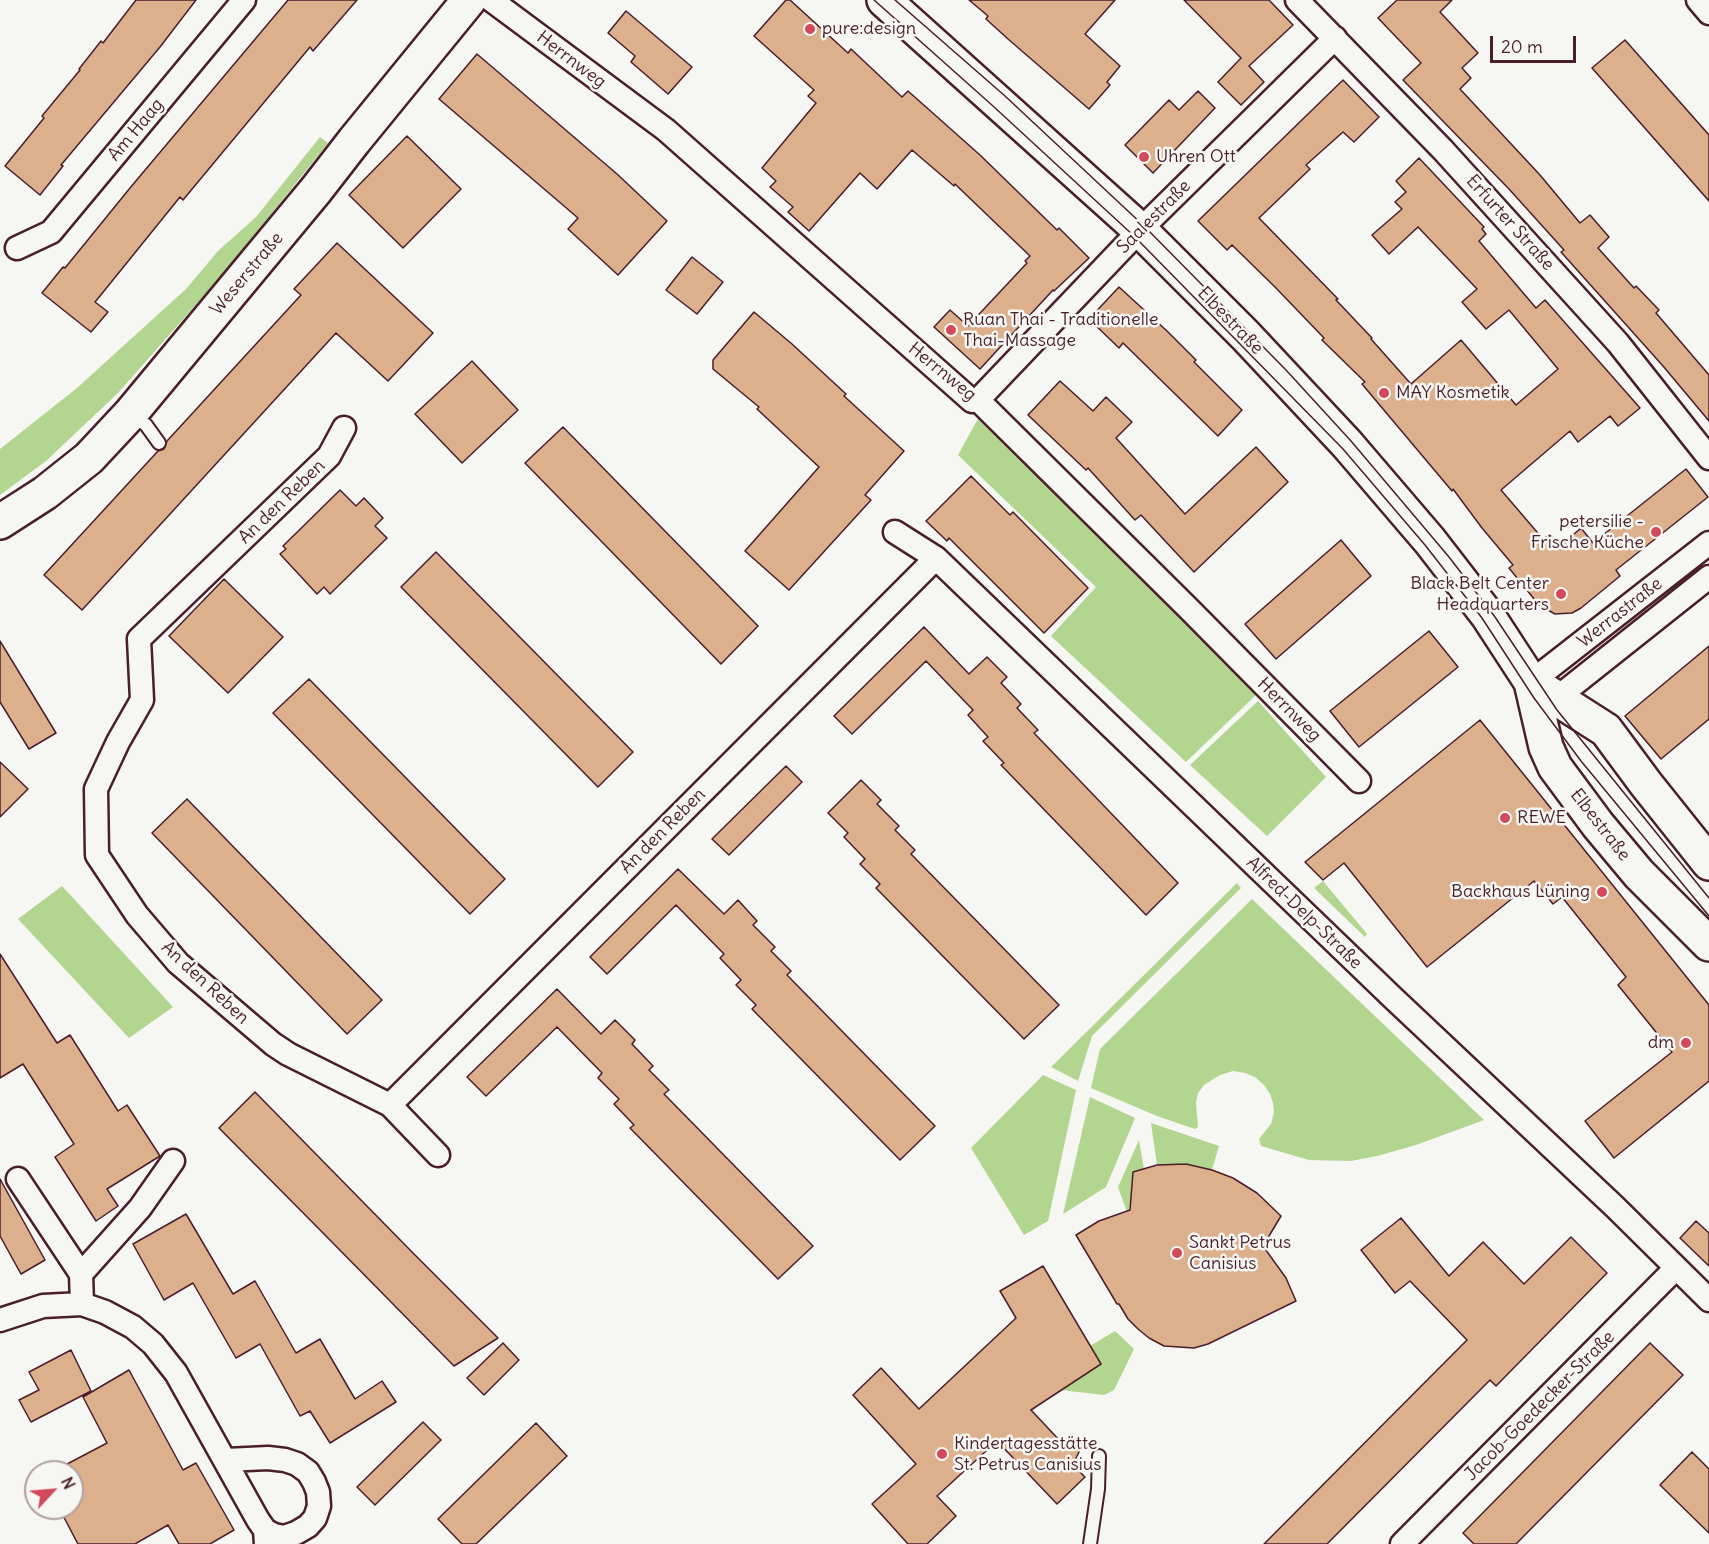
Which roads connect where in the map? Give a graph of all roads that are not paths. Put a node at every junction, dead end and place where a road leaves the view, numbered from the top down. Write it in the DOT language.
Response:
graph roads {
  1 [pos="244,0"];
  2 [pos="469,0"];
  3 [pos="491,0"];
  4 [pos="884,0"];
  5 [pos="1298,0"];
  6 [pos="1698,0"];
  7 [pos="1709,13"];
  8 [pos="1335,38"];
  9 [pos="1140,230"];
  10 [pos="17,248"];
  11 [pos="978,400"];
  12 [pos="131,413"];
  13 [pos="344,428"];
  14 [pos="159,444"];
  15 [pos="1709,458"];
  16 [pos="0,522"];
  17 [pos="895,532"];
  18 [pos="1709,543"];
  19 [pos="936,558"];
  20 [pos="1709,577"];
  21 [pos="1543,697"];
  22 [pos="1359,781"];
  23 [pos="1709,862"];
  24 [pos="1709,944"];
  25 [pos="390,1105"];
  26 [pos="438,1155"];
  27 [pos="173,1161"];
  28 [pos="18,1179"];
  29 [pos="1677,1268"];
  30 [pos="81,1274"];
  31 [pos="1709,1300"];
  32 [pos="82,1304"];
  33 [pos="0,1320"];
  34 [pos="1099,1456"];
  35 [pos="226,1460"];
  36 [pos="266,1537"];
  37 [pos="1090,1544"];
  38 [pos="1402,1544"];
  1 -- 10 [label="street, Am Haag"];
  2 -- 12 [label="main road, Weserstraße"];
  3 -- 11 [label="street, Herrnweg"];
  4 -- 9 [label="main road, Elbestraße"];
  5 -- 8 [label="street, Erfurter Straße"];
  6 -- 7 [label="street"];
  8 -- 9 [label="street, Saalestraße"];
  8 -- 15 [label="street, Erfurter Straße"];
  9 -- 11 [label="street, Saalestraße"];
  9 -- 21 [label="main road, Elbestraße"];
  11 -- 22 [label="street, Herrnweg"];
  12 -- 14 [label="lane"];
  12 -- 16 [label="main road, Weserstraße"];
  13 -- 25 [label="street, An den Reben"];
  17 -- 19 [label="street, Alfred-Delp-Straße"];
  18 -- 21 [label="street, Werrastraße"];
  19 -- 25 [label="street, An den Reben"];
  19 -- 29 [label="street, Alfred-Delp-Straße"];
  20 -- 21 [label="street, Werrastraße"];
  21 -- 23 [label="main road, Elbestraße"];
  21 -- 24 [label="main road, Elbestraße"];
  25 -- 26 [label="street, An den Reben"];
  27 -- 30 [label="street"];
  28 -- 30 [label="street"];
  29 -- 31 [label="street, Alfred-Delp-Straße"];
  29 -- 38 [label="street, Jacob-Goedecker-Straße"];
  30 -- 32 [label="street"];
  32 -- 33 [label="street"];
  32 -- 35 [label="street"];
  34 -- 37 [label="lane"];
  35 -- 36 [label="street"];
  35 -- 36 [label="street"];
}
